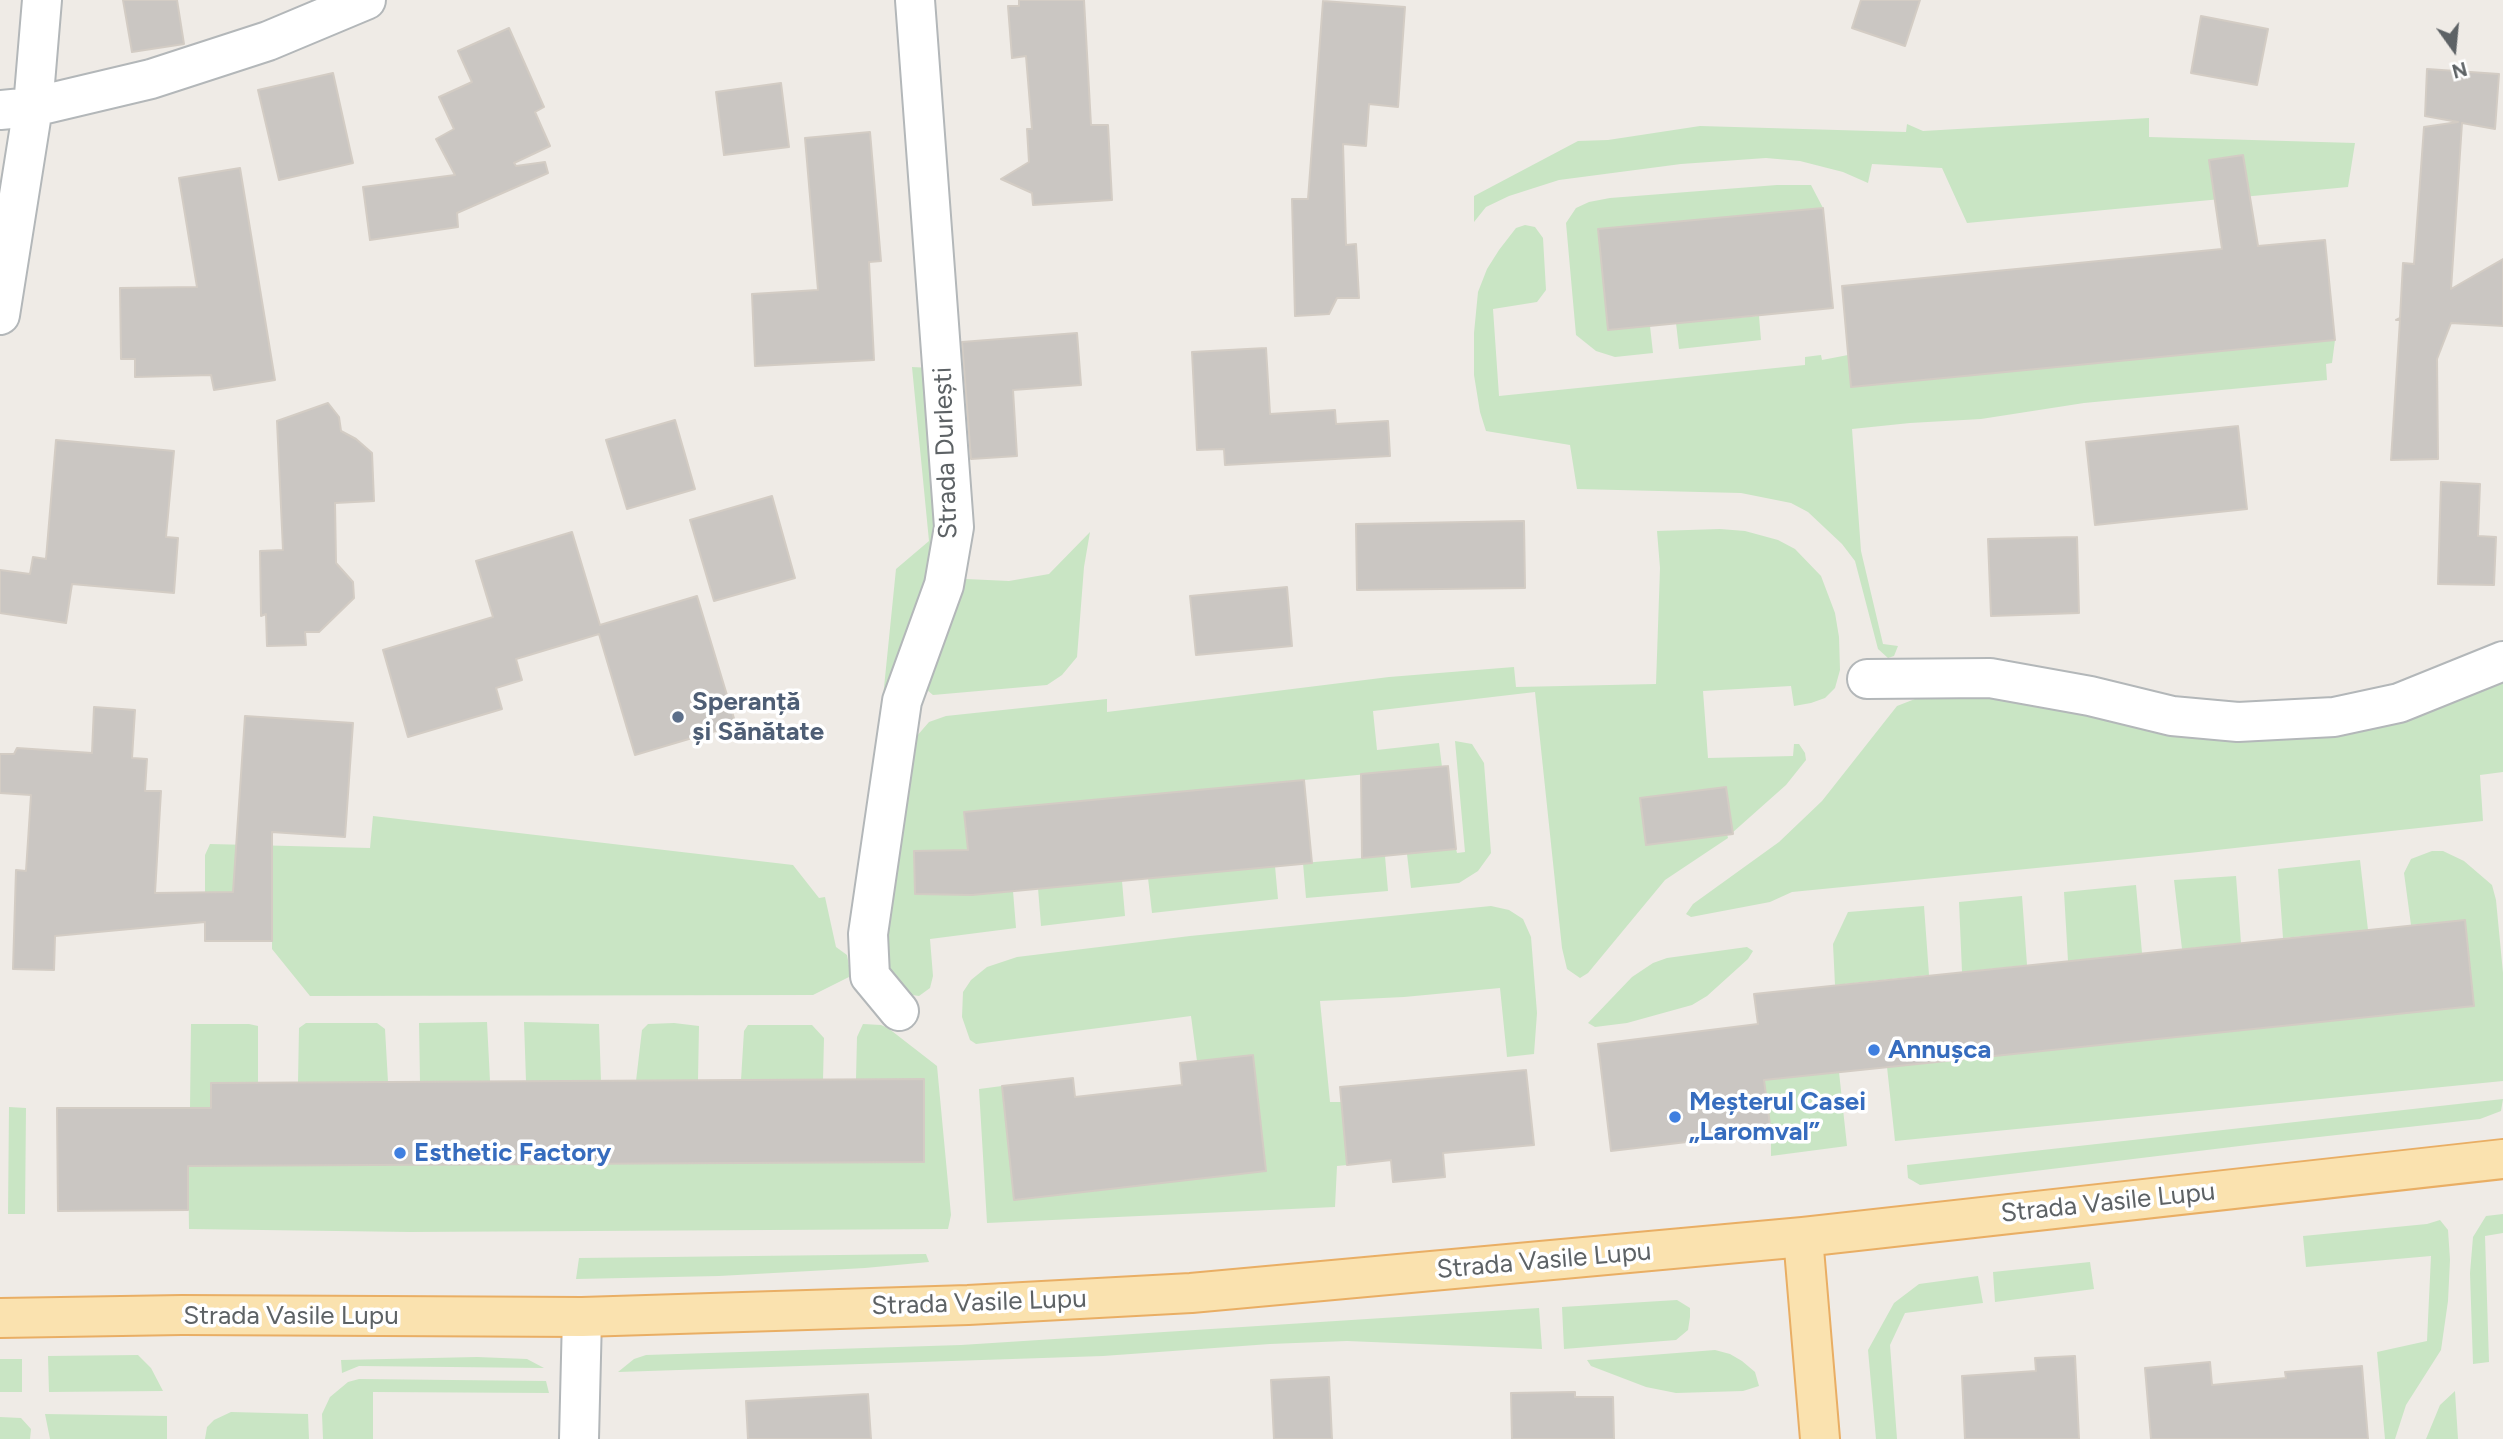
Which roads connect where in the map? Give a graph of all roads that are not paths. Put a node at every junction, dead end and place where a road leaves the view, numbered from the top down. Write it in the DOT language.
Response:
graph roads {
  1 [pos="42,0"];
  2 [pos="366,0"];
  3 [pos="915,0"];
  4 [pos="16,108"];
  5 [pos="0,315"];
  6 [pos="2503,661"];
  7 [pos="1867,679"];
  8 [pos="899,1011"];
  9 [pos="2503,1159"];
  10 [pos="1803,1237"];
  11 [pos="582,1317"];
  12 [pos="0,1318"];
  13 [pos="579,1439"];
  14 [pos="1820,1439"];
  1 -- 4 [label="street"];
  2 -- 4 [label="street"];
  3 -- 8 [label="street, Strada Durlești"];
  4 -- 5 [label="street"];
  6 -- 7 [label="street"];
  9 -- 10 [label="main road, Strada Vasile Lupu"];
  10 -- 11 [label="main road, Strada Vasile Lupu"];
  10 -- 14 [label="main road"];
  11 -- 12 [label="main road, Strada Vasile Lupu"];
  11 -- 13 [label="street"];
}
